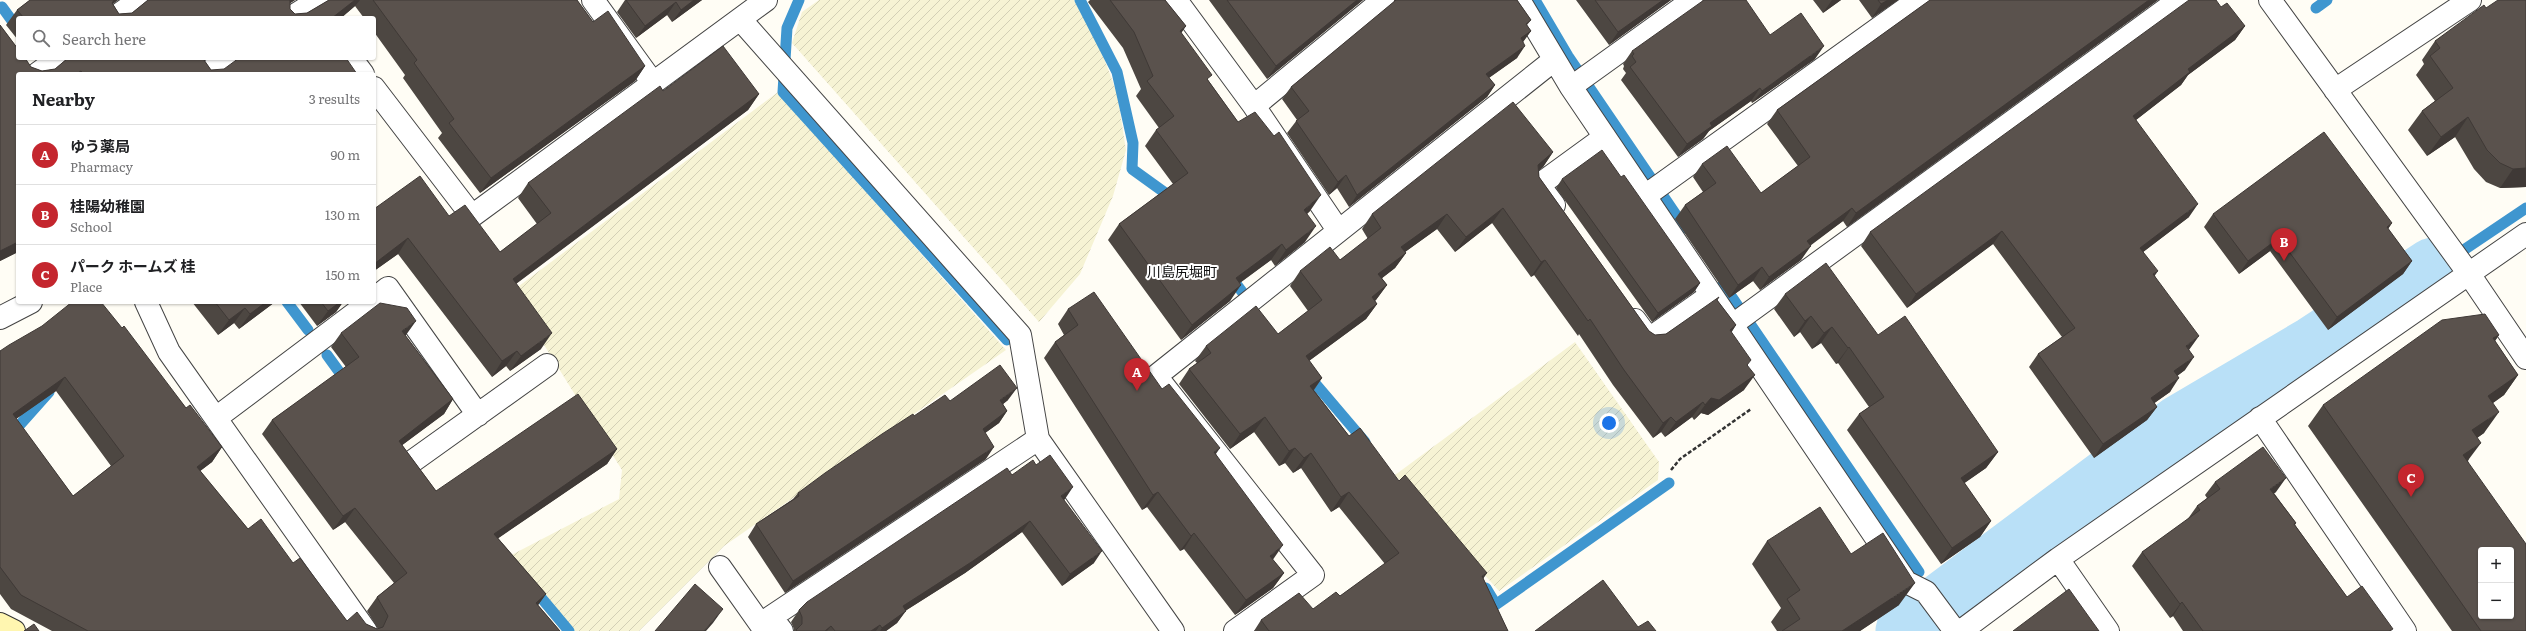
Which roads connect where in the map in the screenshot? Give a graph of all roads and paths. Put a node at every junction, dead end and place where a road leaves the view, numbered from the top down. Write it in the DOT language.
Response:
graph roads {
  1 [pos="139,0"];
  2 [pos="593,0"];
  3 [pos="766,0"];
  4 [pos="1176,0"];
  5 [pos="1383,0"];
  6 [pos="1519,0"];
  7 [pos="1692,0"];
  8 [pos="1918,0"];
  9 [pos="2178,0"];
  10 [pos="2270,0"];
  11 [pos="2470,0"];
  12 [pos="317,8"];
  13 [pos="117,16"];
  14 [pos="295,16"];
  15 [pos="740,20"];
  16 [pos="54,60"];
  17 [pos="225,60"];
  18 [pos="352,60"];
  19 [pos="1554,60"];
  20 [pos="29,70"];
  21 [pos="209,72"];
  22 [pos="362,72"];
  23 [pos="653,83"];
  24 [pos="1571,87"];
  25 [pos="2335,90"];
  26 [pos="376,91"];
  27 [pos="1254,106"];
  28 [pos="1605,137"];
  29 [pos="1645,196"];
  30 [pos="1566,223"];
  31 [pos="1338,230"];
  32 [pos="2526,234"];
  33 [pos="2469,274"];
  34 [pos="1712,295"];
  35 [pos="376,297"];
  36 [pos="1621,300"];
  37 [pos="27,304"];
  38 [pos="147,304"];
  39 [pos="367,304"];
  40 [pos="0,318"];
  41 [pos="1732,325"];
  42 [pos="2526,358"];
  43 [pos="547,365"];
  44 [pos="1777,391"];
  45 [pos="478,415"];
  46 [pos="216,418"];
  47 [pos="2260,418"];
  48 [pos="1038,439"];
  49 [pos="410,463"];
  50 [pos="1671,470"];
  51 [pos="2058,559"];
  52 [pos="720,567"];
  53 [pos="0,624"];
  54 [pos="767,626"];
  55 [pos="14,631"];
  56 [pos="366,631"];
  57 [pos="1173,631"];
  58 [pos="1235,631"];
  59 [pos="1955,631"];
  60 [pos="1961,631"];
  61 [pos="2108,631"];
  62 [pos="2405,631"];
  1 -- 13 [label="street"];
  2 -- 23 [label="street"];
  3 -- 15 [label="street"];
  4 -- 27 [label="street"];
  5 -- 27 [label="street"];
  6 -- 19 [label="street"];
  7 -- 24 [label="lane"];
  8 -- 29 [label="street"];
  9 -- 41 [label="lane"];
  10 -- 25 [label="street"];
  11 -- 25 [label="street"];
  12 -- 14 [label="street"];
  15 -- 23 [label="street"];
  15 -- 48 [label="street"];
  16 -- 20 [label="street"];
  17 -- 21 [label="street"];
  18 -- 22 [label="street"];
  19 -- 24 [label="street"];
  19 -- 31 [label="street"];
  23 -- 26 [label="street"];
  24 -- 28 [label="street"];
  25 -- 33 [label="street"];
  27 -- 31 [label="street"];
  28 -- 29 [label="street"];
  28 -- 30 [label="street"];
  29 -- 34 [label="street"];
  31 -- 58 [label="street"];
  32 -- 33 [label="street"];
  33 -- 42 [label="street"];
  33 -- 47 [label="street"];
  34 -- 36 [label="street"];
  34 -- 41 [label="street"];
  35 -- 45 [label="street"];
  37 -- 40 [label="street"];
  38 -- 46 [label="street"];
  39 -- 46 [label="street"];
  41 -- 44 [label="street"];
  43 -- 45 [label="street"];
  44 -- 50 [label="path"];
  44 -- 59 [label="street"];
  45 -- 49 [label="street"];
  46 -- 56 [label="street"];
  47 -- 51 [label="street"];
  47 -- 62 [label="street"];
  48 -- 54 [label="street"];
  48 -- 57 [label="street"];
  51 -- 60 [label="street"];
  51 -- 61 [label="street"];
  52 -- 54 [label="street"];
  53 -- 55 [label="main road"];
}
